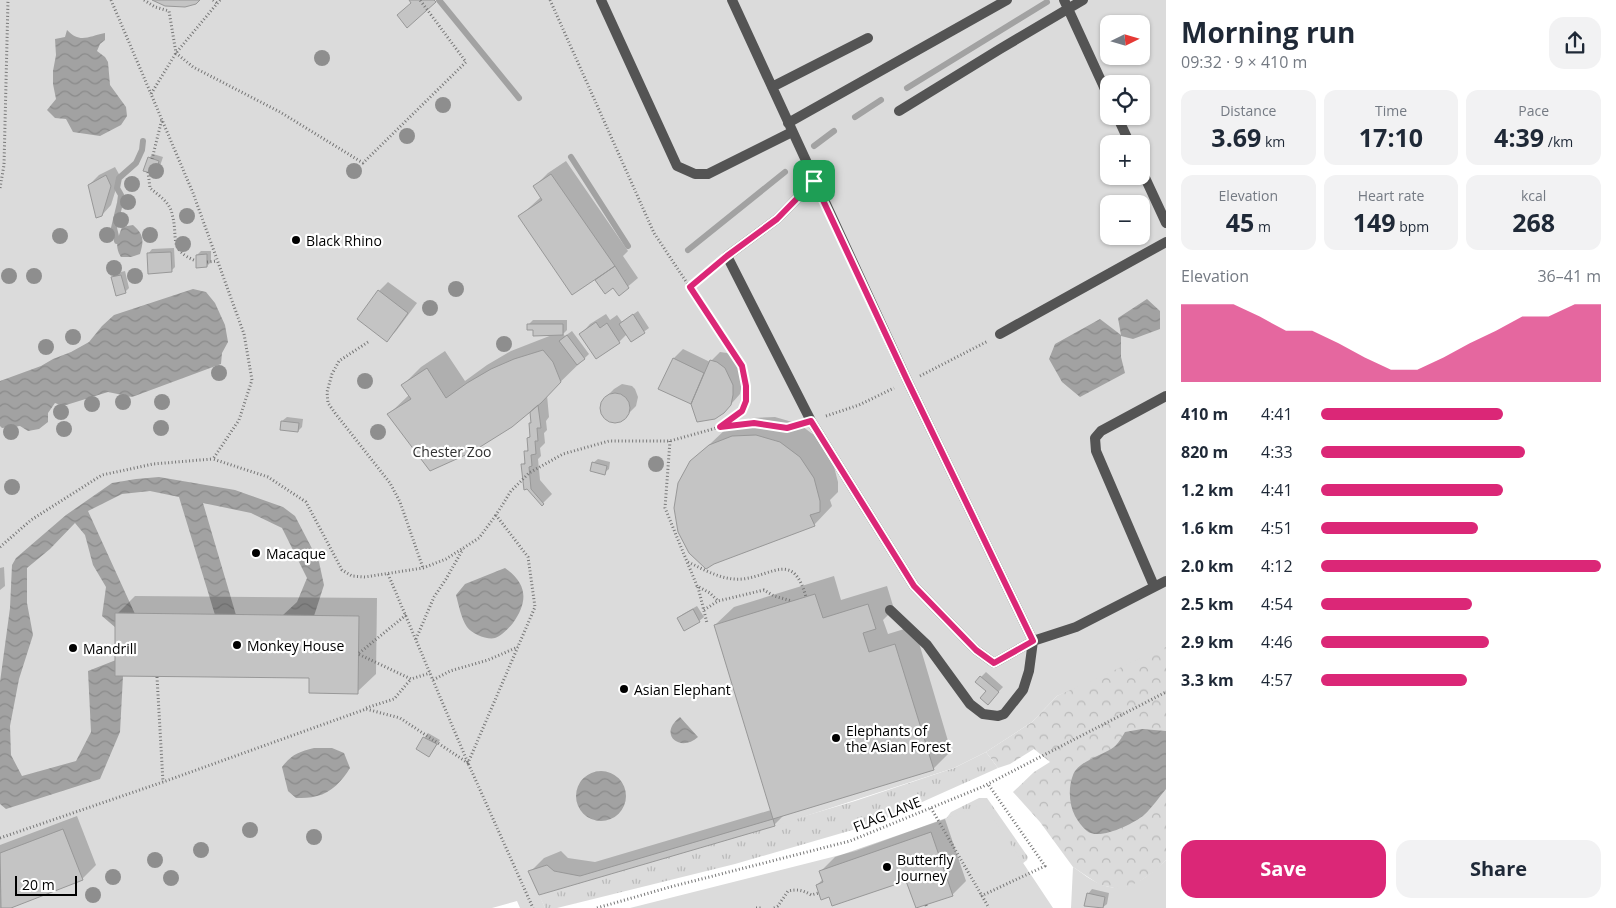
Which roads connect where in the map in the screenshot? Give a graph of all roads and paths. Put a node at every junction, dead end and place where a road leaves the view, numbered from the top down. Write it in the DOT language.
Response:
graph roads {
  1 [pos="8,0"];
  2 [pos="111,0"];
  3 [pos="144,0"];
  4 [pos="213,0"];
  5 [pos="420,0"];
  6 [pos="550,0"];
  7 [pos="601,0"];
  8 [pos="732,0"];
  9 [pos="1006,0"];
  10 [pos="1083,0"];
  11 [pos="219,2"];
  12 [pos="1066,4"];
  13 [pos="868,38"];
  14 [pos="176,52"];
  15 [pos="1100,78"];
  16 [pos="772,86"];
  17 [pos="151,94"];
  18 [pos="899,111"];
  19 [pos="162,119"];
  20 [pos="790,127"];
  21 [pos="152,159"];
  22 [pos="2,165"];
  23 [pos="148,172"];
  24 [pos="814,181"];
  25 [pos="1148,185"];
  26 [pos="0,188"];
  27 [pos="1166,223"];
  28 [pos="1166,242"];
  29 [pos="727,256"];
  30 [pos="217,261"];
  31 [pos="196,262"];
  32 [pos="207,262"];
  33 [pos="690,287"];
  34 [pos="1000,334"];
  35 [pos="368,342"];
  36 [pos="1166,396"];
  37 [pos="811,421"];
  38 [pos="720,427"];
  39 [pos="670,441"];
  40 [pos="212,459"];
  41 [pos="496,515"];
  42 [pos="0,547"];
  43 [pos="464,547"];
  44 [pos="688,562"];
  45 [pos="423,568"];
  46 [pos="388,574"];
  47 [pos="1166,581"];
  48 [pos="697,586"];
  49 [pos="1154,586"];
  50 [pos="806,597"];
  51 [pos="718,601"];
  52 [pos="792,601"];
  53 [pos="704,610"];
  54 [pos="890,610"];
  55 [pos="406,615"];
  56 [pos="707,623"];
  57 [pos="416,639"];
  58 [pos="1033,641"];
  59 [pos="518,647"];
  60 [pos="430,673"];
  61 [pos="157,677"];
  62 [pos="411,679"];
  63 [pos="433,680"];
  64 [pos="1166,692"];
  65 [pos="366,708"];
  66 [pos="468,763"];
  67 [pos="163,782"];
  68 [pos="988,784"];
  69 [pos="931,808"];
  70 [pos="0,838"];
  71 [pos="819,893"];
  72 [pos="981,896"];
  73 [pos="533,908"];
  74 [pos="597,908"];
  75 [pos="756,908"];
  76 [pos="761,908"];
  77 [pos="774,908"];
  78 [pos="989,908"];
  1 -- 22 [label="path"];
  2 -- 17 [label="path"];
  3 -- 14 [label="path"];
  4 -- 11 [label="path"];
  5 -- 14 [label="path"];
  6 -- 33 [label="path"];
  7 -- 20 [label="lane"];
  8 -- 16 [label="lane"];
  9 -- 20 [label="lane"];
  10 -- 12 [label="lane"];
  11 -- 14 [label="path"];
  12 -- 15 [label="lane"];
  12 -- 18 [label="lane"];
  13 -- 16 [label="lane"];
  14 -- 17 [label="path"];
  16 -- 20 [label="lane"];
  17 -- 19 [label="path"];
  19 -- 21 [label="path"];
  19 -- 30 [label="path"];
  20 -- 24 [label="lane"];
  22 -- 26 [label="path"];
  23 -- 31 [label="path"];
  24 -- 29 [label="lane"];
  24 -- 58 [label="lane"];
  25 -- 27 [label="lane"];
  28 -- 34 [label="lane"];
  29 -- 33 [label="path"];
  29 -- 37 [label="lane"];
  30 -- 32 [label="path"];
  30 -- 40 [label="path"];
  33 -- 38 [label="path"];
  35 -- 45 [label="path"];
  36 -- 49 [label="lane"];
  37 -- 38 [label="path"];
  37 -- 58 [label="lane"];
  38 -- 39 [label="path"];
  39 -- 41 [label="path"];
  39 -- 44 [label="path"];
  40 -- 42 [label="path"];
  40 -- 46 [label="path"];
  41 -- 43 [label="path"];
  41 -- 59 [label="path"];
  43 -- 45 [label="path"];
  43 -- 57 [label="path"];
  44 -- 48 [label="path"];
  44 -- 50 [label="path"];
  45 -- 46 [label="path"];
  46 -- 55 [label="path"];
  47 -- 49 [label="lane"];
  48 -- 51 [label="path"];
  48 -- 53 [label="path"];
  49 -- 58 [label="lane"];
  51 -- 52 [label="path"];
  51 -- 53 [label="path"];
  53 -- 56 [label="path"];
  54 -- 58 [label="lane"];
  55 -- 57 [label="path"];
  55 -- 62 [label="path"];
  57 -- 60 [label="path"];
  59 -- 63 [label="path"];
  59 -- 66 [label="path"];
  60 -- 62 [label="path"];
  60 -- 63 [label="path"];
  61 -- 67 [label="path"];
  62 -- 65 [label="path"];
  63 -- 66 [label="path"];
  64 -- 68 [label="path, FLAG LANE"];
  65 -- 66 [label="path"];
  65 -- 67 [label="path"];
  66 -- 73 [label="path"];
  67 -- 70 [label="path"];
  68 -- 69 [label="path, FLAG LANE"];
  68 -- 72 [label="path"];
  69 -- 72 [label="path"];
  69 -- 74 [label="path, FLAG LANE"];
  71 -- 77 [label="path"];
  72 -- 78 [label="path"];
  75 -- 76 [label="path"];
}
